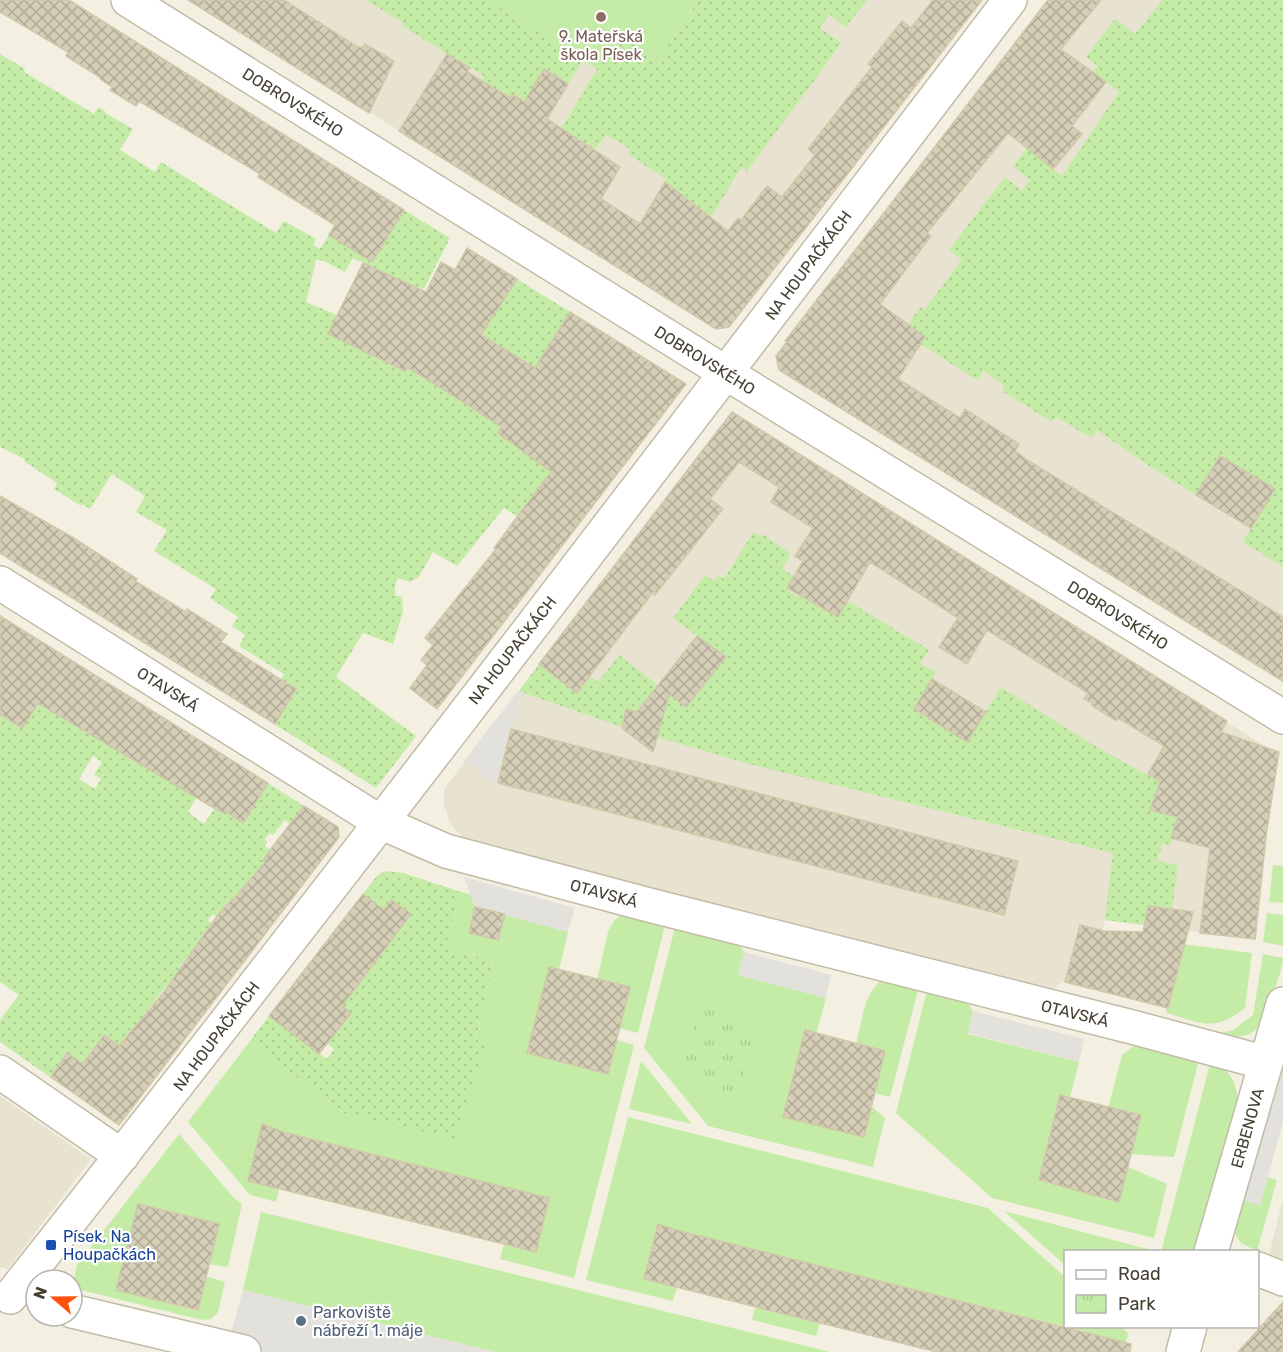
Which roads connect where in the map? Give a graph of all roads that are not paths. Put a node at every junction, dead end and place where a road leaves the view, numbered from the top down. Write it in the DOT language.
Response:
graph roads {
  1 [pos="128,0"];
  2 [pos="1010,0"];
  3 [pos="726,373"];
  4 [pos="0,584"];
  5 [pos="1283,717"];
  6 [pos="380,822"];
  7 [pos="1283,1005"];
  8 [pos="1266,1064"];
  9 [pos="0,1072"];
  10 [pos="122,1156"];
  11 [pos="1211,1250"];
  12 [pos="1259,1270"];
  13 [pos="1283,1279"];
  14 [pos="15,1298"];
  15 [pos="84,1314"];
  16 [pos="1189,1328"];
  17 [pos="244,1352"];
  18 [pos="1183,1352"];
  1 -- 3 [label="street, DOBROVSKÉHO"];
  2 -- 3 [label="street, NA HOUPAČKÁCH"];
  3 -- 5 [label="street, DOBROVSKÉHO"];
  3 -- 6 [label="street, NA HOUPAČKÁCH"];
  4 -- 6 [label="street, OTAVSKÁ"];
  6 -- 8 [label="street, OTAVSKÁ"];
  6 -- 10 [label="street, NA HOUPAČKÁCH"];
  7 -- 8 [label="street, ERBENOVA"];
  8 -- 11 [label="street, ERBENOVA"];
  9 -- 10 [label="street"];
  10 -- 14 [label="street, NA HOUPAČKÁCH"];
  12 -- 13 [label="street"];
  15 -- 17 [label="street"];
  16 -- 18 [label="street"];
}
